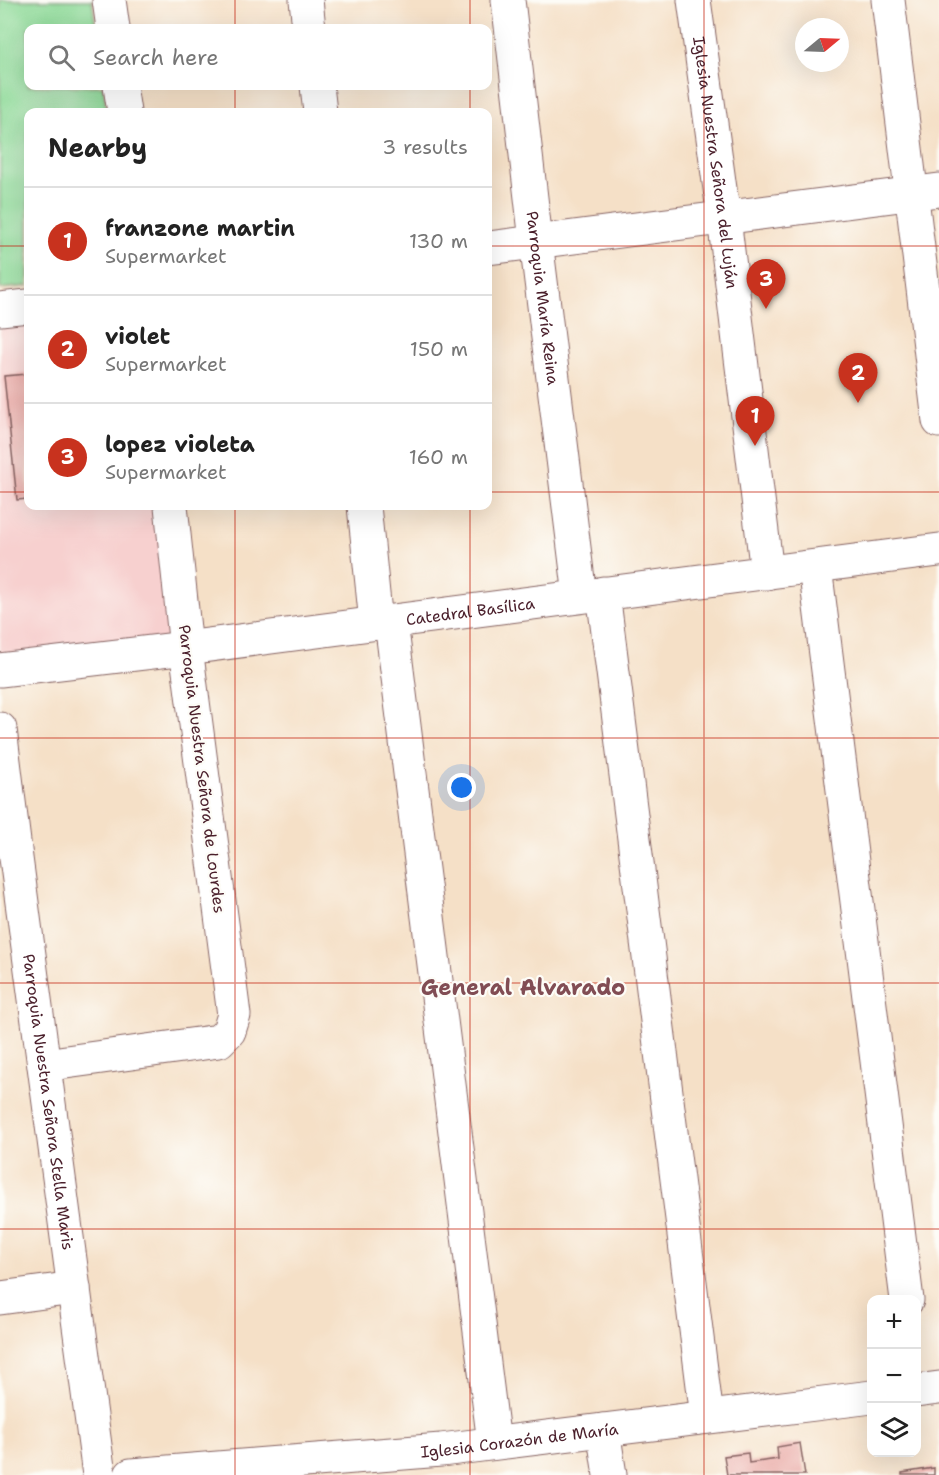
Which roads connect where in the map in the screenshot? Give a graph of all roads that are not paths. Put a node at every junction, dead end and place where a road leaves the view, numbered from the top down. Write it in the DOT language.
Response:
graph roads {
  1 [pos="109,0"];
  2 [pos="306,0"];
  3 [pos="508,0"];
  4 [pos="694,0"];
  5 [pos="888,0"];
  6 [pos="112,24"];
  7 [pos="309,24"];
  8 [pos="121,90"];
  9 [pos="317,90"];
  10 [pos="123,108"];
  11 [pos="320,108"];
  12 [pos="925,192"];
  13 [pos="723,218"];
  14 [pos="536,241"];
  15 [pos="492,247"];
  16 [pos="24,306"];
  17 [pos="0,309"];
  18 [pos="939,421"];
  19 [pos="171,510"];
  20 [pos="365,510"];
  21 [pos="939,550"];
  22 [pos="814,567"];
  23 [pos="767,573"];
  24 [pos="592,595"];
  25 [pos="384,623"];
  26 [pos="186,648"];
  27 [pos="0,670"];
  28 [pos="0,729"];
  29 [pos="8,859"];
  30 [pos="44,1065"];
  31 [pos="74,1288"];
  32 [pos="906,1295"];
  33 [pos="0,1298"];
  34 [pos="867,1398"];
  35 [pos="707,1417"];
  36 [pos="603,1430"];
  37 [pos="494,1443"];
  38 [pos="370,1465"];
  39 [pos="99,1475"];
  40 [pos="131,1475"];
  41 [pos="610,1475"];
  1 -- 6 [label="street"];
  2 -- 7 [label="street"];
  3 -- 14 [label="street, Parroquia María Reina"];
  4 -- 13 [label="street, Iglesia Nuestra Señora del Luján"];
  5 -- 12 [label="street"];
  8 -- 10 [label="street"];
  9 -- 11 [label="street"];
  12 -- 13 [label="street"];
  12 -- 18 [label="street"];
  13 -- 14 [label="street"];
  13 -- 23 [label="street, Iglesia Nuestra Señora del Luján"];
  14 -- 15 [label="street"];
  14 -- 24 [label="street, Parroquia María Reina"];
  16 -- 17 [label="street"];
  19 -- 26 [label="street, Parroquia Nuestra Señora de Lourdes"];
  20 -- 25 [label="street"];
  21 -- 22 [label="street, Catedral Basílica"];
  22 -- 23 [label="street, Catedral Basílica"];
  22 -- 32 [label="street"];
  23 -- 24 [label="street, Catedral Basílica"];
  24 -- 25 [label="street, Catedral Basílica"];
  24 -- 35 [label="street, Parroquia María Reina"];
  25 -- 26 [label="street, Catedral Basílica"];
  25 -- 37 [label="street"];
  26 -- 27 [label="street, Catedral Basílica"];
  26 -- 30 [label="street, Parroquia Nuestra Señora de Lourdes"];
  28 -- 29 [label="street, Parroquia Nuestra Señora Stella Maris"];
  29 -- 30 [label="street, Parroquia Nuestra Señora Stella Maris"];
  30 -- 31 [label="street, Parroquia Nuestra Señora Stella Maris"];
  31 -- 33 [label="street"];
  31 -- 39 [label="street, Parroquia Nuestra Señora Stella Maris"];
  34 -- 35 [label="street, Iglesia Corazón de María"];
  35 -- 36 [label="street, Iglesia Corazón de María"];
  36 -- 37 [label="street, Iglesia Corazón de María"];
  36 -- 41 [label="street"];
  37 -- 38 [label="street, Iglesia Corazón de María"];
  38 -- 40 [label="street, Iglesia Corazón de María"];
}
